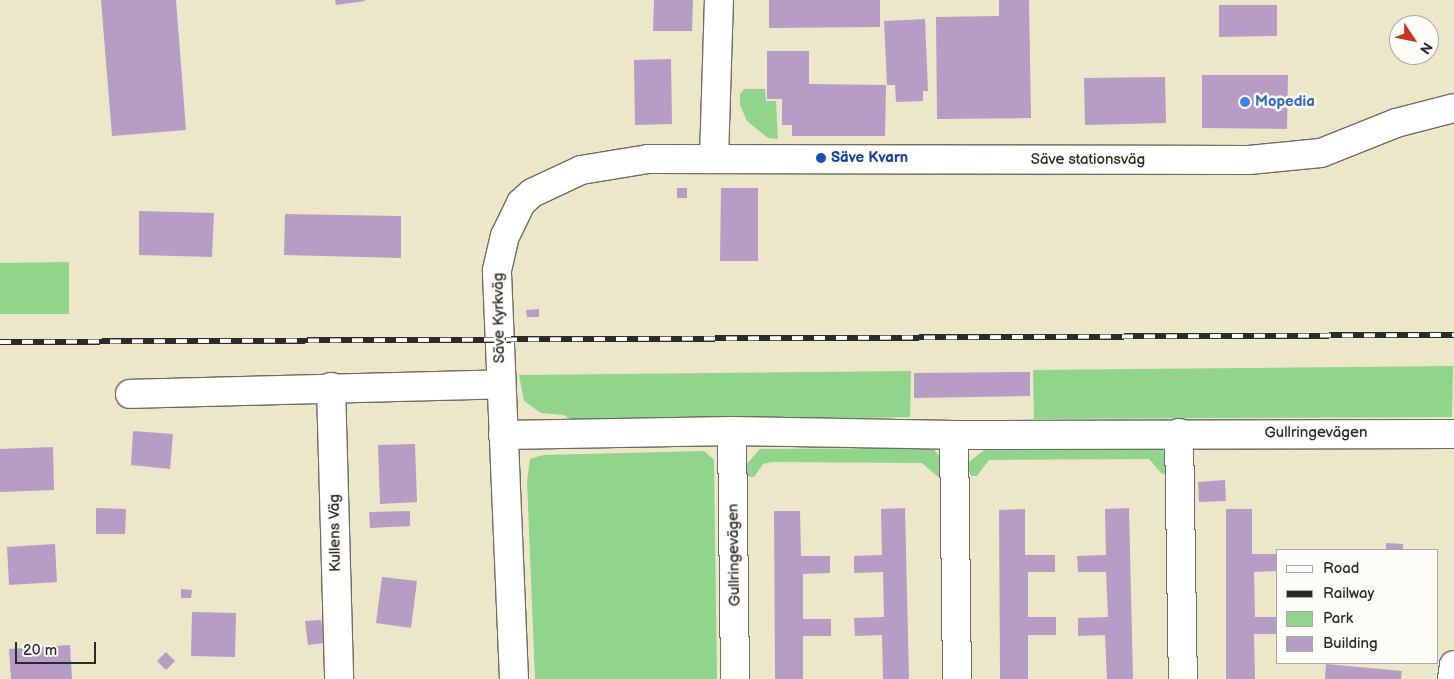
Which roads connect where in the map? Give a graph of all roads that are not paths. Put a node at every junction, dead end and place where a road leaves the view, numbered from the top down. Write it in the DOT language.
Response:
graph roads {
  1 [pos="720,0"];
  2 [pos="1454,108"];
  3 [pos="714,158"];
  4 [pos="500,384"];
  5 [pos="331,387"];
  6 [pos="130,394"];
  7 [pos="732,431"];
  8 [pos="1178,433"];
  9 [pos="1454,434"];
  10 [pos="503,435"];
  11 [pos="954,435"];
  12 [pos="1454,665"];
  13 [pos="339,679"];
  14 [pos="514,679"];
  15 [pos="735,679"];
  16 [pos="957,679"];
  17 [pos="1183,679"];
  18 [pos="1452,679"];
  1 -- 3 [label="street"];
  2 -- 3 [label="street, Säve stationsväg"];
  3 -- 4 [label="street, Säve Kyrkväg"];
  4 -- 5 [label="street"];
  4 -- 10 [label="street, Säve Kyrkväg"];
  5 -- 6 [label="street"];
  5 -- 13 [label="street, Kullens Väg"];
  7 -- 10 [label="street, Gullringevägen"];
  7 -- 11 [label="street, Gullringevägen"];
  7 -- 15 [label="street, Gullringevägen"];
  8 -- 9 [label="street, Gullringevägen"];
  8 -- 11 [label="street, Gullringevägen"];
  8 -- 17 [label="street"];
  10 -- 14 [label="street, Säve Kyrkväg"];
  11 -- 16 [label="street"];
  12 -- 18 [label="street"];
}
